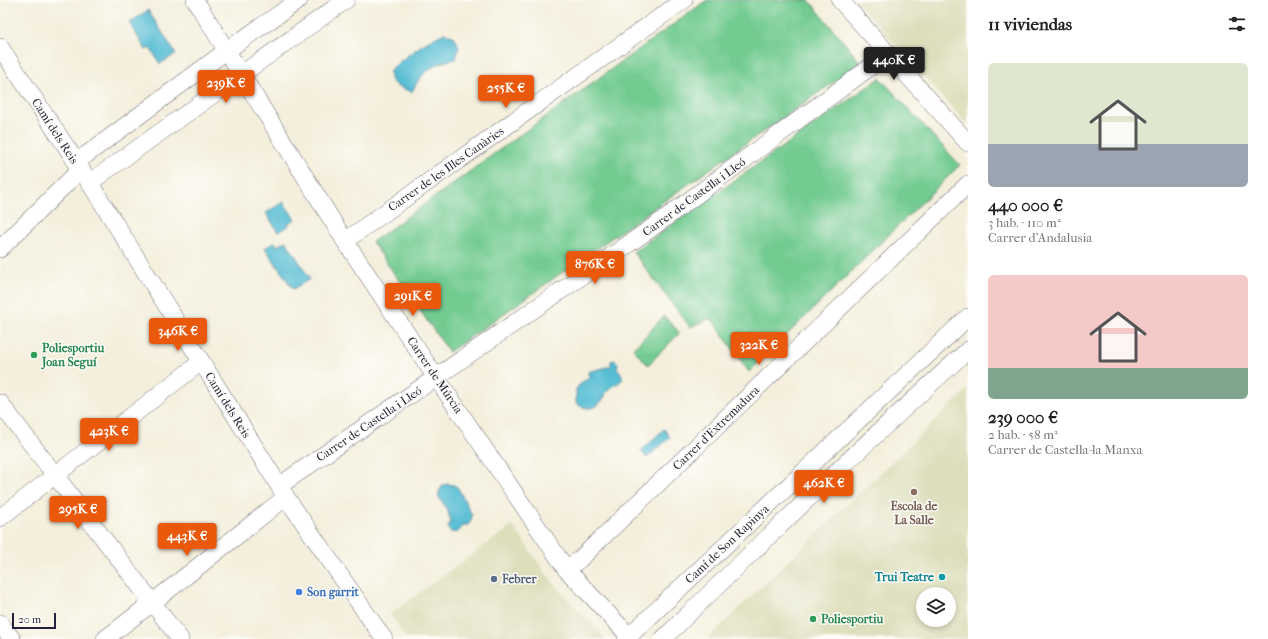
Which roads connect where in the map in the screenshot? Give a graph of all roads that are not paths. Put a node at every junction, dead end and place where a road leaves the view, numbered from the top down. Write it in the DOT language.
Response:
graph roads {
  1 [pos="195,0"];
  2 [pos="299,0"];
  3 [pos="346,0"];
  4 [pos="684,0"];
  5 [pos="840,0"];
  6 [pos="0,47"];
  7 [pos="226,51"];
  8 [pos="888,54"];
  9 [pos="242,76"];
  10 [pos="968,143"];
  11 [pos="82,171"];
  12 [pos="968,184"];
  13 [pos="345,241"];
  14 [pos="0,249"];
  15 [pos="968,317"];
  16 [pos="968,350"];
  17 [pos="201,362"];
  18 [pos="437,377"];
  19 [pos="0,403"];
  20 [pos="55,476"];
  21 [pos="282,491"];
  22 [pos="0,518"];
  23 [pos="566,569"];
  24 [pos="152,603"];
  25 [pos="0,623"];
  26 [pos="627,638"];
  27 [pos="12,639"];
  28 [pos="105,639"];
  29 [pos="180,639"];
  30 [pos="384,639"];
  31 [pos="663,639"];
  1 -- 7 [label="street, Carrer de Múrcia"];
  2 -- 7 [label="street"];
  3 -- 9 [label="street"];
  4 -- 13 [label="street, Carrer de les Illes Canàries"];
  5 -- 8 [label="street"];
  6 -- 11 [label="street, Camí dels Reis"];
  7 -- 9 [label="street, Carrer de Múrcia"];
  7 -- 11 [label="street"];
  8 -- 10 [label="street"];
  8 -- 18 [label="street, Carrer de Castella i Lleó"];
  9 -- 11 [label="street"];
  9 -- 13 [label="street, Carrer de Múrcia"];
  11 -- 14 [label="street"];
  11 -- 17 [label="street, Camí dels Reis"];
  12 -- 23 [label="street, Carrer d'Extremadura"];
  13 -- 18 [label="street, Carrer de Múrcia"];
  15 -- 26 [label="street, Camí de Son Rapinya"];
  16 -- 31 [label="street, Camí de Son Rapinya"];
  17 -- 20 [label="street"];
  17 -- 21 [label="street, Camí dels Reis"];
  18 -- 21 [label="street, Carrer de Castella i Lleó"];
  18 -- 23 [label="street, Carrer de Múrcia"];
  19 -- 20 [label="street"];
  20 -- 22 [label="street"];
  20 -- 24 [label="street"];
  21 -- 24 [label="street, Carrer de Castella i Lleó"];
  21 -- 30 [label="street, Camí dels Reis"];
  23 -- 26 [label="street, Carrer de Múrcia"];
  24 -- 28 [label="street, Carrer de Castella i Lleó"];
  24 -- 29 [label="street"];
  25 -- 27 [label="street"];
}
